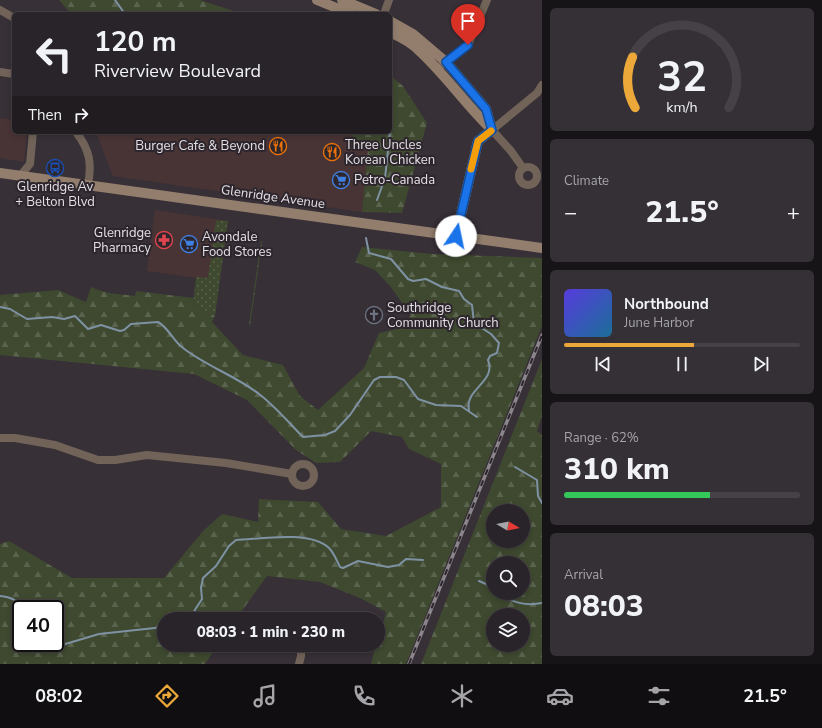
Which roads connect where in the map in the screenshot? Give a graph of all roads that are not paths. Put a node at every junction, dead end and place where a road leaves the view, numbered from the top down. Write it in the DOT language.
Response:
graph roads {
  1 [pos="317,0"];
  2 [pos="342,0"];
  3 [pos="389,0"];
  4 [pos="487,0"];
  5 [pos="0,10"];
  6 [pos="346,12"];
  7 [pos="371,12"];
  8 [pos="385,12"];
  9 [pos="12,17"];
  10 [pos="392,22"];
  11 [pos="392,33"];
  12 [pos="446,62"];
  13 [pos="438,68"];
  14 [pos="0,72"];
  15 [pos="12,74"];
  16 [pos="542,85"];
  17 [pos="492,130"];
  18 [pos="33,134"];
  19 [pos="78,134"];
  20 [pos="523,168"];
  21 [pos="0,173"];
  22 [pos="20,176"];
  23 [pos="88,185"];
  24 [pos="456,236"];
  25 [pos="542,248"];
  26 [pos="0,438"];
  27 [pos="292,474"];
  28 [pos="301,652"];
  29 [pos="299,664"];
  1 -- 6 [label="main road"];
  2 -- 7 [label="main road"];
  3 -- 8 [label="street"];
  4 -- 12 [label="street"];
  5 -- 9 [label="street"];
  10 -- 12 [label="main road"];
  11 -- 13 [label="main road"];
  12 -- 13 [label="street"];
  12 -- 17 [label="main road"];
  13 -- 17 [label="main road"];
  14 -- 15 [label="street"];
  16 -- 17 [label="street"];
  17 -- 20 [label="street"];
  17 -- 24 [label="main road"];
  18 -- 22 [label="street"];
  19 -- 23 [label="street"];
  21 -- 22 [label="main road, Glenridge Avenue"];
  22 -- 23 [label="main road, Glenridge Avenue"];
  23 -- 24 [label="main road, Glenridge Avenue"];
  24 -- 25 [label="main road, Glenridge Avenue"];
  26 -- 27 [label="street"];
  28 -- 29 [label="street"];
}
